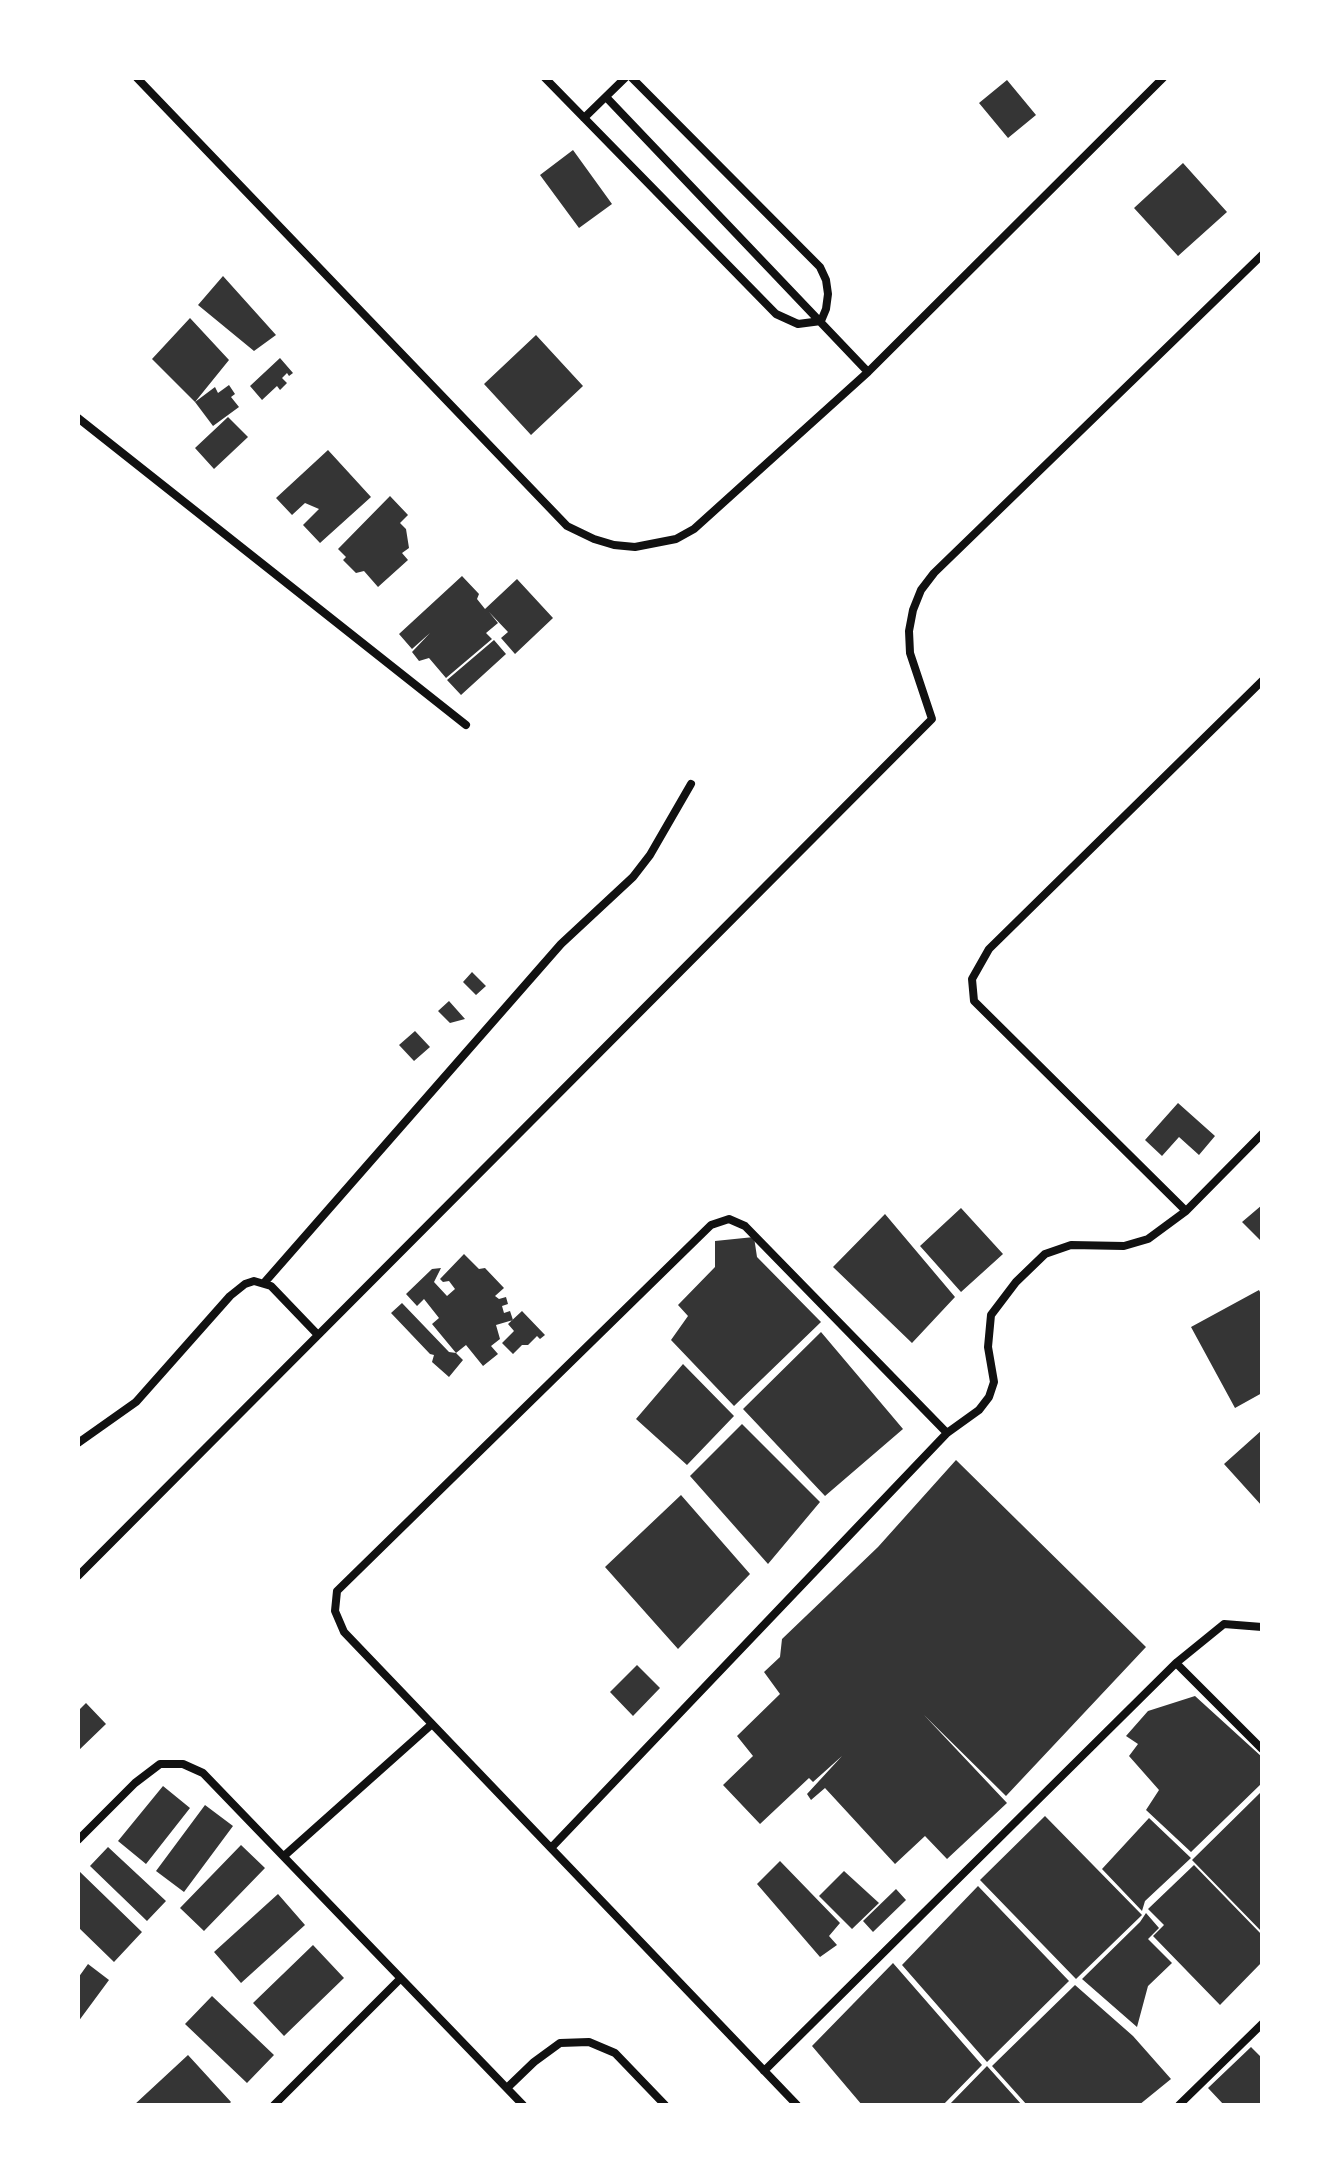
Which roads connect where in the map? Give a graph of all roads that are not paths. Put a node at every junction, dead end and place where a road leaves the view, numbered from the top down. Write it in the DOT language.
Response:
graph roads {
  1 [pos="137,78"];
  2 [pos="545,78"];
  3 [pos="625,78"];
  4 [pos="632,78"];
  5 [pos="1163,78"];
  6 [pos="606,97"];
  7 [pos="584,118"];
  8 [pos="1262,255"];
  9 [pos="821,321"];
  10 [pos="868,372"];
  11 [pos="78,418"];
  12 [pos="1262,681"];
  13 [pos="466,725"];
  14 [pos="691,784"];
  15 [pos="1262,1134"];
  16 [pos="1186,1211"];
  17 [pos="264,1283"];
  18 [pos="318,1335"];
  19 [pos="947,1433"];
  20 [pos="78,1443"];
  21 [pos="78,1576"];
  22 [pos="1262,1627"];
  23 [pos="1176,1663"];
  24 [pos="432,1724"];
  25 [pos="1262,1749"];
  26 [pos="78,1840"];
  27 [pos="551,1848"];
  28 [pos="284,1856"];
  29 [pos="400,1979"];
  30 [pos="1262,2024"];
  31 [pos="764,2071"];
  32 [pos="507,2088"];
  33 [pos="274,2105"];
  34 [pos="523,2105"];
  35 [pos="665,2105"];
  36 [pos="797,2105"];
  37 [pos="1179,2105"];
  1 -- 10 [label="street"];
  2 -- 7 [label="street"];
  3 -- 6 [label="street"];
  4 -- 9 [label="street"];
  5 -- 10 [label="street"];
  6 -- 7 [label="street"];
  6 -- 9 [label="street"];
  7 -- 9 [label="street"];
  8 -- 18 [label="street"];
  9 -- 10 [label="street"];
  11 -- 13 [label="street"];
  12 -- 16 [label="street"];
  14 -- 17 [label="street"];
  15 -- 16 [label="street"];
  16 -- 19 [label="street"];
  17 -- 18 [label="street"];
  17 -- 20 [label="street"];
  18 -- 21 [label="street"];
  19 -- 24 [label="street"];
  19 -- 27 [label="street"];
  22 -- 23 [label="street"];
  23 -- 25 [label="street"];
  23 -- 31 [label="street"];
  24 -- 27 [label="street"];
  24 -- 28 [label="street"];
  26 -- 28 [label="street"];
  27 -- 31 [label="street"];
  28 -- 29 [label="street"];
  29 -- 32 [label="street"];
  29 -- 33 [label="street"];
  30 -- 37 [label="street"];
  31 -- 36 [label="street"];
  32 -- 34 [label="street"];
  32 -- 35 [label="street"];
}
